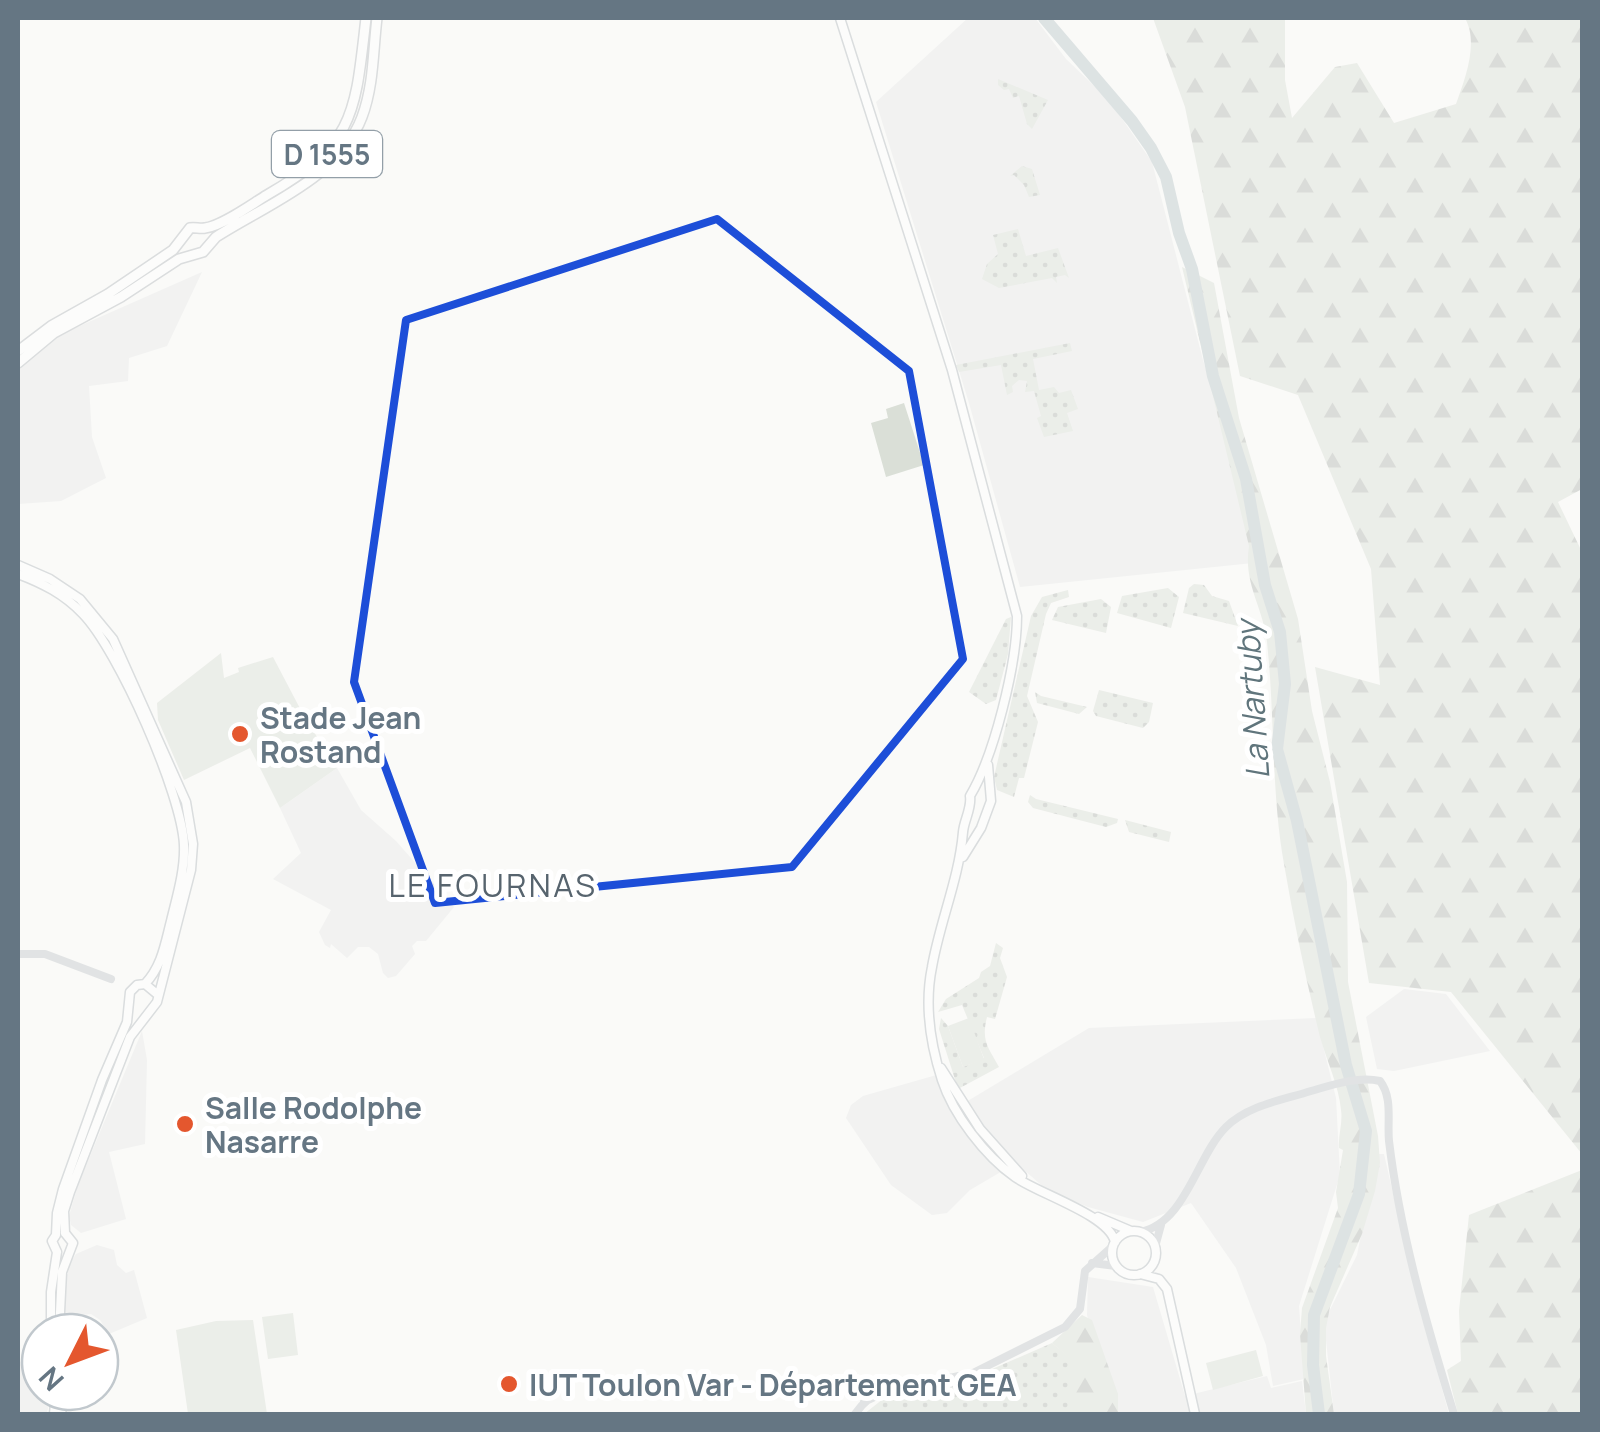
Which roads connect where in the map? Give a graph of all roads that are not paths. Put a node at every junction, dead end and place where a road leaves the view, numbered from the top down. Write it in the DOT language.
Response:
graph roads {
  1 [pos="366,18"];
  2 [pos="377,18"];
  3 [pos="840,18"];
  4 [pos="204,229"];
  5 [pos="183,239"];
  6 [pos="209,244"];
  7 [pos="191,253"];
  8 [pos="18,351"];
  9 [pos="18,363"];
  10 [pos="18,565"];
  11 [pos="18,574"];
  12 [pos="983,788"];
  13 [pos="972,802"];
  14 [pos="987,806"];
  15 [pos="962,830"];
  16 [pos="975,836"];
  17 [pos="957,871"];
  18 [pos="18,954"];
  19 [pos="111,979"];
  20 [pos="145,984"];
  21 [pos="157,994"];
  22 [pos="130,1005"];
  23 [pos="147,1012"];
  24 [pos="940,1066"];
  25 [pos="976,1136"];
  26 [pos="987,1137"];
  27 [pos="1041,1192"];
  28 [pos="1088,1215"];
  29 [pos="1161,1225"];
  30 [pos="1135,1232"];
  31 [pos="61,1234"];
  32 [pos="1114,1244"];
  33 [pos="1155,1247"];
  34 [pos="62,1252"];
  35 [pos="1092,1264"];
  36 [pos="1116,1266"];
  37 [pos="1140,1274"];
  38 [pos="53,1312"];
  39 [pos="58,1312"];
  40 [pos="855,1414"];
  41 [pos="1195,1414"];
  42 [pos="1454,1414"];
  1 -- 4 [label="main road, D 1555"];
  2 -- 6 [label="main road, D 1555"];
  3 -- 12 [label="main road"];
  4 -- 5 [label="main road"];
  4 -- 6 [label="main road"];
  5 -- 7 [label="main road"];
  5 -- 8 [label="main road"];
  6 -- 7 [label="main road"];
  7 -- 9 [label="main road"];
  10 -- 21 [label="main road"];
  11 -- 20 [label="main road"];
  12 -- 13 [label="main road"];
  12 -- 14 [label="main road"];
  13 -- 14 [label="main road"];
  13 -- 15 [label="main road"];
  14 -- 16 [label="main road"];
  15 -- 16 [label="main road"];
  15 -- 17 [label="main road"];
  16 -- 17 [label="main road"];
  17 -- 24 [label="main road"];
  18 -- 19 [label="street"];
  20 -- 21 [label="main road"];
  20 -- 22 [label="main road"];
  21 -- 23 [label="main road"];
  22 -- 23 [label="main road"];
  22 -- 31 [label="main road"];
  23 -- 31 [label="main road"];
  24 -- 25 [label="main road"];
  24 -- 26 [label="main road"];
  25 -- 26 [label="main road"];
  25 -- 27 [label="main road"];
  26 -- 27 [label="main road"];
  27 -- 28 [label="main road"];
  28 -- 30 [label="main road"];
  28 -- 32 [label="main road"];
  29 -- 30 [label="street"];
  29 -- 33 [label="street"];
  29 -- 42 [label="street"];
  30 -- 32 [label="main road"];
  30 -- 33 [label="main road"];
  31 -- 34 [label="main road"];
  31 -- 34 [label="main road"];
  32 -- 35 [label="street"];
  32 -- 36 [label="main road"];
  33 -- 37 [label="main road"];
  34 -- 38 [label="main road"];
  34 -- 39 [label="main road"];
  35 -- 36 [label="street"];
  35 -- 40 [label="street"];
  36 -- 37 [label="main road"];
  37 -- 41 [label="main road"];
}
